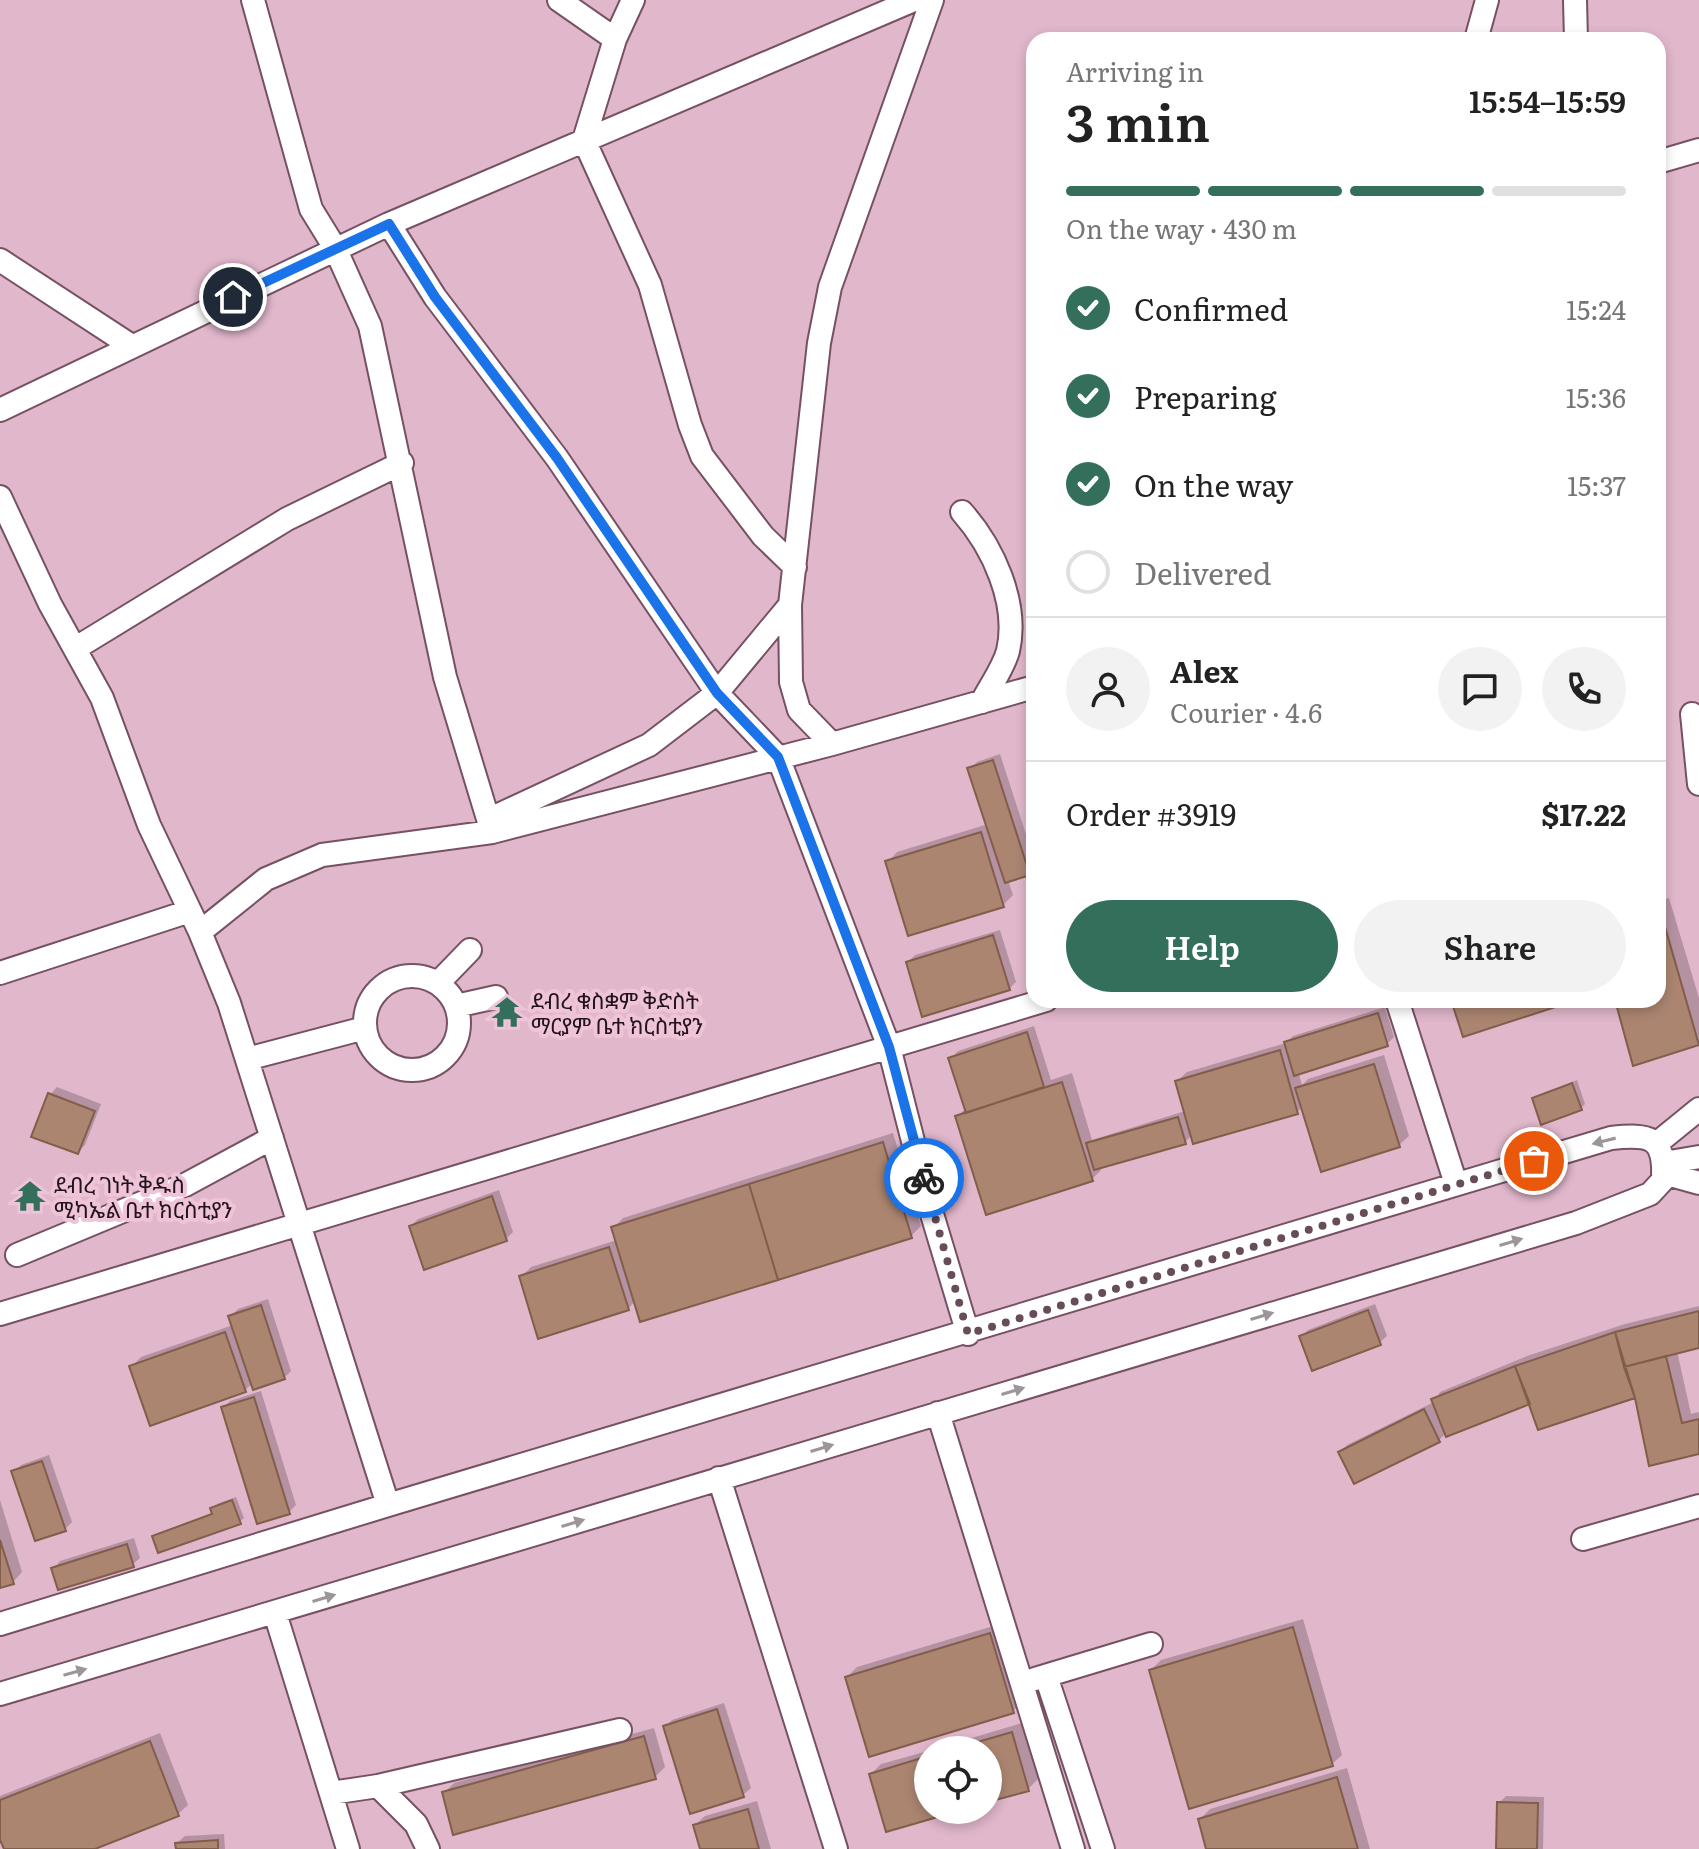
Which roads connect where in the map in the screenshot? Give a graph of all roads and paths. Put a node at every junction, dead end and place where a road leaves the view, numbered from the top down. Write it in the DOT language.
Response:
graph roads {
  1 [pos="253,0"];
  2 [pos="559,0"];
  3 [pos="633,0"];
  4 [pos="914,0"];
  5 [pos="932,0"];
  6 [pos="1487,0"];
  7 [pos="1575,0"];
  8 [pos="1478,32"];
  9 [pos="1576,32"];
  10 [pos="615,39"];
  11 [pos="584,140"];
  12 [pos="1699,150"];
  13 [pos="1666,160"];
  14 [pos="389,224"];
  15 [pos="335,248"];
  16 [pos="0,260"];
  17 [pos="130,345"];
  18 [pos="0,410"];
  19 [pos="402,463"];
  20 [pos="0,497"];
  21 [pos="962,512"];
  22 [pos="795,567"];
  23 [pos="790,605"];
  24 [pos="76,648"];
  25 [pos="1026,689"];
  26 [pos="717,693"];
  27 [pos="982,702"];
  28 [pos="1692,714"];
  29 [pos="832,744"];
  30 [pos="778,757"];
  31 [pos="1699,784"];
  32 [pos="491,825"];
  33 [pos="190,911"];
  34 [pos="200,932"];
  35 [pos="470,950"];
  36 [pos="0,973"];
  37 [pos="438,983"];
  38 [pos="496,997"];
  39 [pos="456,1006"];
  40 [pos="1026,1006"];
  41 [pos="1400,1008"];
  42 [pos="365,1028"];
  43 [pos="889,1047"];
  44 [pos="247,1059"];
  45 [pos="1699,1109"];
  46 [pos="272,1138"];
  47 [pos="1699,1157"];
  48 [pos="1661,1160"];
  49 [pos="1699,1183"];
  50 [pos="1456,1184"];
  51 [pos="299,1224"];
  52 [pos="17,1255"];
  53 [pos="0,1314"];
  54 [pos="968,1334"];
  55 [pos="938,1413"];
  56 [pos="719,1478"];
  57 [pos="388,1505"];
  58 [pos="1699,1506"];
  59 [pos="1583,1539"];
  60 [pos="275,1613"];
  61 [pos="0,1624"];
  62 [pos="1151,1644"];
  63 [pos="1046,1676"];
  64 [pos="1022,1682"];
  65 [pos="0,1694"];
  66 [pos="620,1730"];
  67 [pos="378,1786"];
  68 [pos="331,1793"];
  69 [pos="348,1849"];
  70 [pos="428,1849"];
  71 [pos="836,1849"];
  72 [pos="1073,1849"];
  73 [pos="1103,1849"];
  1 -- 15 [label="street"];
  2 -- 10 [label="street"];
  3 -- 10 [label="street"];
  4 -- 11 [label="street"];
  5 -- 22 [label="street"];
  6 -- 8 [label="street"];
  7 -- 9 [label="street"];
  10 -- 11 [label="street"];
  11 -- 14 [label="street"];
  11 -- 22 [label="street"];
  12 -- 13 [label="street"];
  14 -- 15 [label="street"];
  14 -- 26 [label="street"];
  15 -- 17 [label="street"];
  15 -- 19 [label="street"];
  16 -- 17 [label="street"];
  17 -- 18 [label="street"];
  19 -- 24 [label="street"];
  19 -- 32 [label="street"];
  20 -- 24 [label="street"];
  21 -- 27 [label="street"];
  22 -- 23 [label="street"];
  23 -- 26 [label="street"];
  23 -- 29 [label="street"];
  24 -- 33 [label="street"];
  25 -- 27 [label="street"];
  26 -- 30 [label="street"];
  26 -- 32 [label="street"];
  27 -- 29 [label="street"];
  28 -- 31 [label="street"];
  29 -- 30 [label="street"];
  30 -- 32 [label="street"];
  30 -- 43 [label="street"];
  32 -- 34 [label="street"];
  33 -- 34 [label="street"];
  33 -- 36 [label="street"];
  34 -- 44 [label="street"];
  35 -- 37 [label="street"];
  37 -- 39 [label="street"];
  37 -- 42 [label="street"];
  38 -- 39 [label="street"];
  39 -- 42 [label="street"];
  40 -- 43 [label="street"];
  41 -- 50 [label="street"];
  42 -- 44 [label="street"];
  43 -- 51 [label="street"];
  43 -- 54 [label="street"];
  44 -- 46 [label="street"];
  45 -- 48 [label="street"];
  46 -- 51 [label="street"];
  46 -- 52 [label="street"];
  47 -- 48 [label="street"];
  48 -- 49 [label="street"];
  48 -- 50 [label="street, one-way"];
  55 -- 48 [label="street, one-way"];
  50 -- 54 [label="street"];
  51 -- 53 [label="street"];
  51 -- 57 [label="street"];
  54 -- 57 [label="street"];
  56 -- 55 [label="street, one-way"];
  55 -- 64 [label="street"];
  60 -- 56 [label="street, one-way"];
  56 -- 71 [label="street"];
  57 -- 61 [label="street"];
  58 -- 59 [label="street"];
  65 -- 60 [label="street, one-way"];
  60 -- 68 [label="street"];
  62 -- 63 [label="street"];
  63 -- 64 [label="street"];
  63 -- 73 [label="street"];
  64 -- 72 [label="street"];
  66 -- 67 [label="street"];
  67 -- 68 [label="street"];
  67 -- 70 [label="street"];
  68 -- 69 [label="street"];
}
